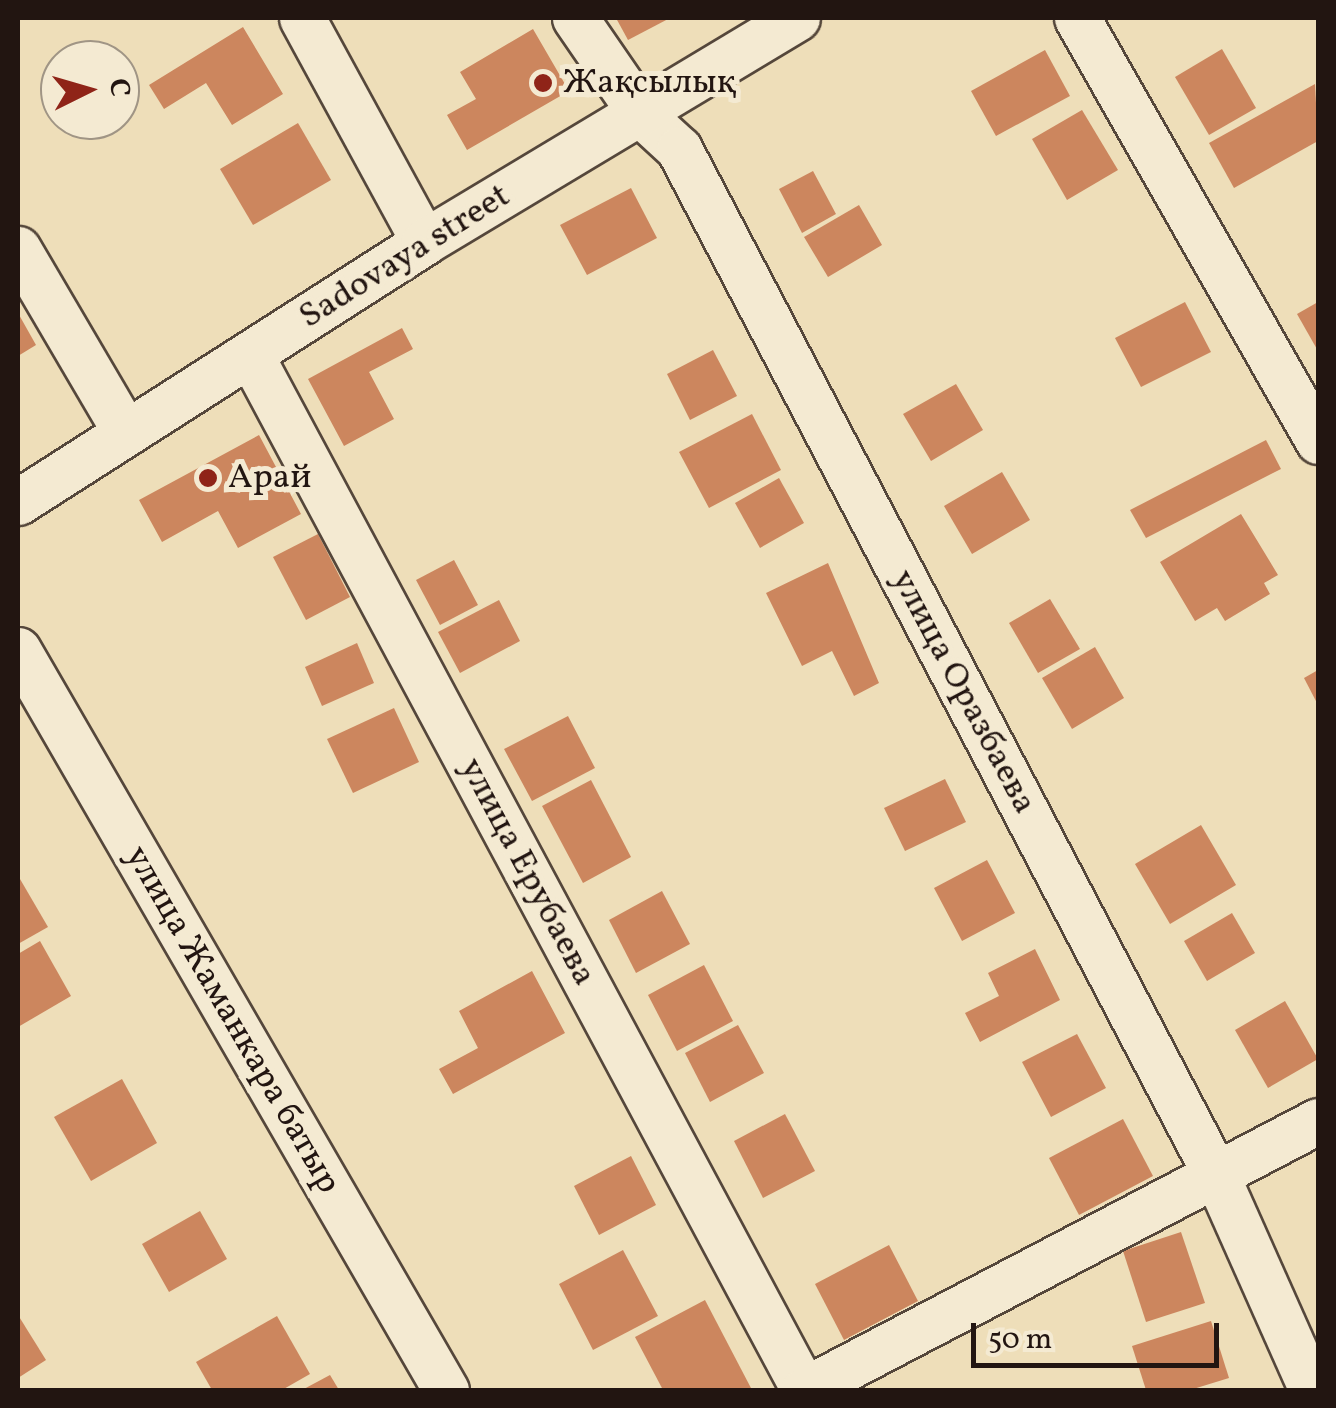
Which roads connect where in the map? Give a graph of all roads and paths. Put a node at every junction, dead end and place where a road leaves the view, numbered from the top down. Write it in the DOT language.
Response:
graph roads {
  1 [pos="302,18"];
  2 [pos="575,18"];
  3 [pos="797,18"];
  4 [pos="1077,18"];
  5 [pos="641,114"];
  6 [pos="424,242"];
  7 [pos="18,249"];
  8 [pos="250,354"];
  9 [pos="126,433"];
  10 [pos="1318,442"];
  11 [pos="18,502"];
  12 [pos="18,650"];
  13 [pos="1318,1121"];
  14 [pos="1218,1179"];
  15 [pos="446,1390"];
  16 [pos="804,1390"];
  17 [pos="1312,1390"];
  1 -- 6 [label="street"];
  2 -- 5 [label="street, улица Оразбаева"];
  3 -- 5 [label="street, Sadovaya street"];
  4 -- 10 [label="street"];
  5 -- 6 [label="street, Sadovaya street"];
  5 -- 14 [label="street, улица Оразбаева"];
  6 -- 8 [label="street, Sadovaya street"];
  7 -- 9 [label="street"];
  8 -- 9 [label="street, Sadovaya street"];
  8 -- 16 [label="street, улица Ерубаева"];
  9 -- 11 [label="street, Sadovaya street"];
  12 -- 15 [label="street, улица Жаманкара батыр"];
  13 -- 14 [label="street"];
  14 -- 16 [label="street"];
  14 -- 17 [label="street, улица Оразбаева"];
}
